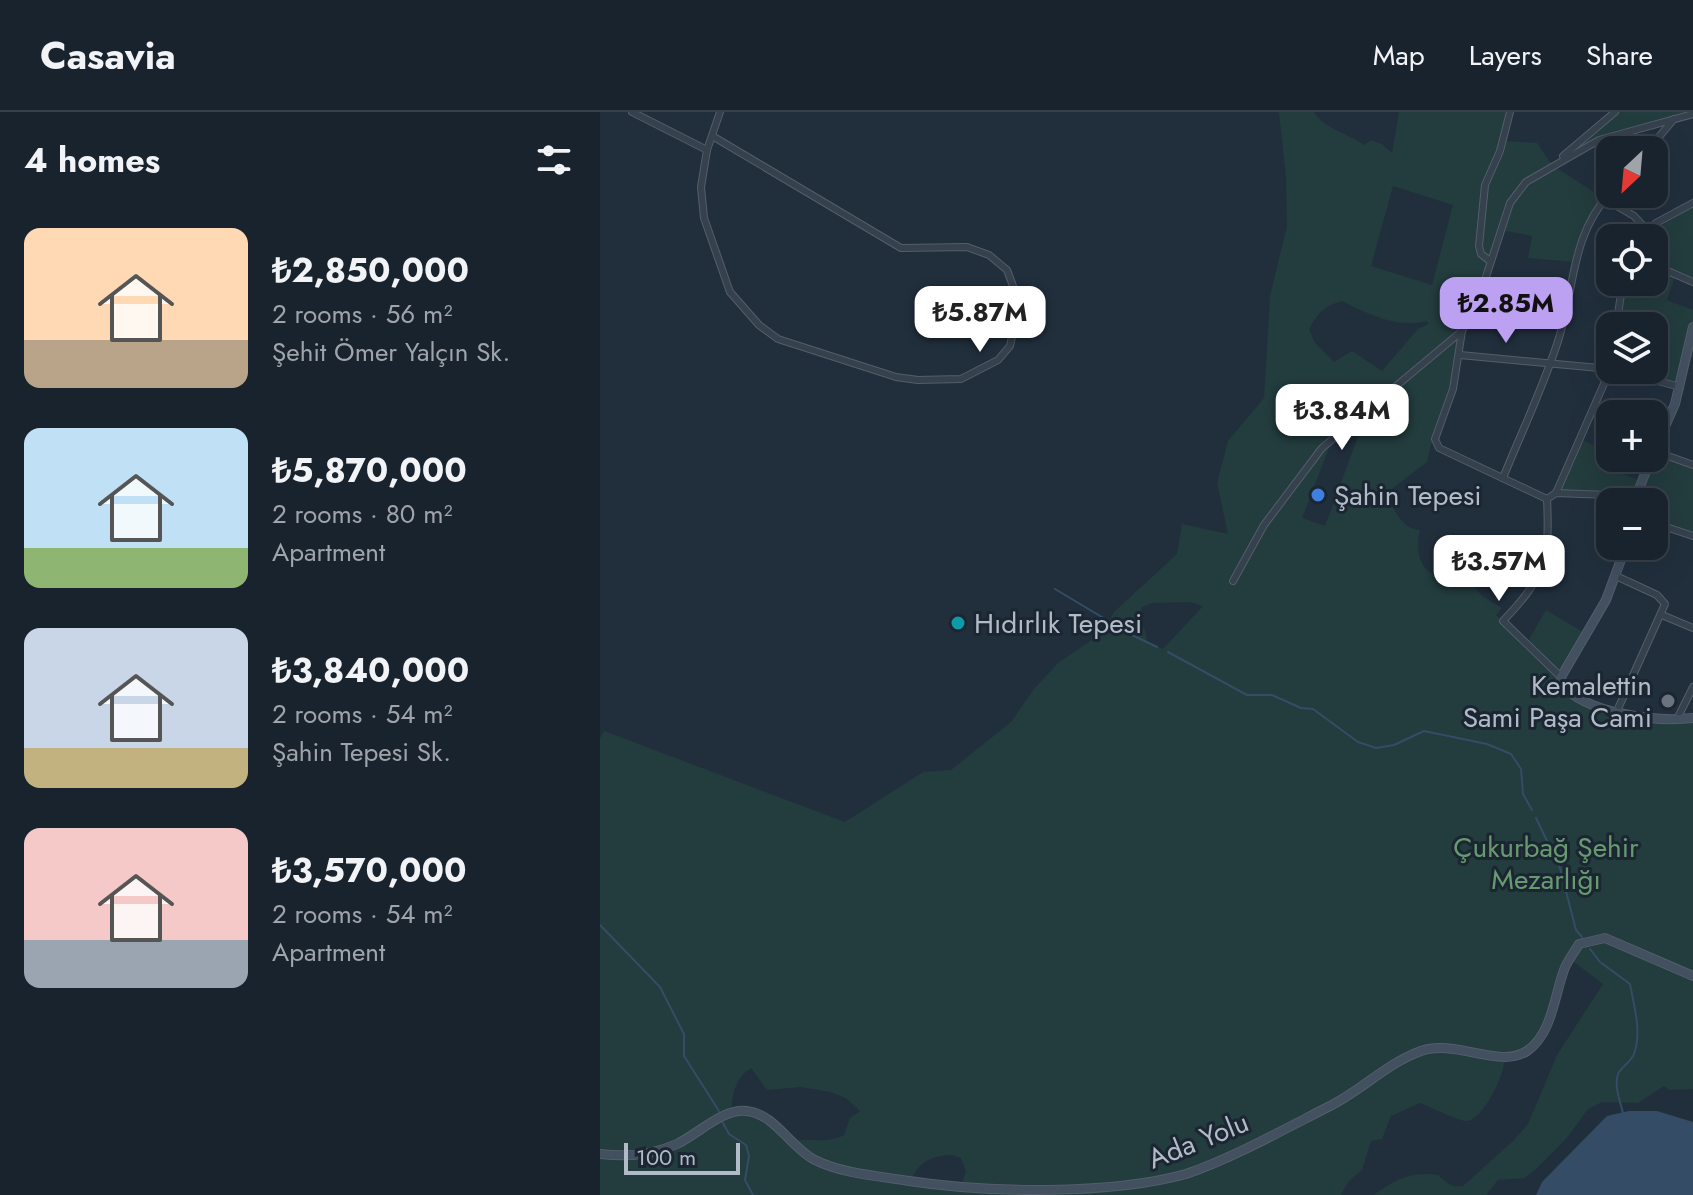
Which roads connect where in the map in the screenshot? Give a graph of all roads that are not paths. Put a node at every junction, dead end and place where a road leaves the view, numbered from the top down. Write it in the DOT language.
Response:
graph roads {
  1 [pos="632,112"];
  2 [pos="720,112"];
  3 [pos="1510,112"];
  4 [pos="1615,112"];
  5 [pos="1692,114"];
  6 [pos="1674,119"];
  7 [pos="1660,136"];
  8 [pos="714,137"];
  9 [pos="707,150"];
  10 [pos="1557,162"];
  11 [pos="1693,203"];
  12 [pos="1599,208"];
  13 [pos="1624,208"];
  14 [pos="1641,224"];
  15 [pos="1659,224"];
  16 [pos="1490,261"];
  17 [pos="1668,271"];
  18 [pos="1693,282"];
  19 [pos="1693,327"];
  20 [pos="1462,331"];
  21 [pos="1460,355"];
  22 [pos="1691,357"];
  23 [pos="1549,365"];
  24 [pos="1596,368"];
  25 [pos="1603,384"];
  26 [pos="1668,384"];
  27 [pos="1680,387"];
  28 [pos="1668,417"];
  29 [pos="1668,456"];
  30 [pos="1693,465"];
  31 [pos="1503,478"];
  32 [pos="1556,493"];
  33 [pos="1596,496"];
  34 [pos="1547,499"];
  35 [pos="1668,528"];
  36 [pos="1693,536"];
  37 [pos="1621,560"];
  38 [pos="1616,576"];
  39 [pos="1233,581"];
  40 [pos="1662,615"];
  41 [pos="1693,628"];
  42 [pos="1561,677"];
  43 [pos="1693,687"];
  44 [pos="1617,711"];
  45 [pos="1693,718"];
  46 [pos="1676,720"];
  47 [pos="1693,976"];
  48 [pos="600,1154"];
  1 -- 9 [label="street"];
  2 -- 8 [label="street"];
  3 -- 16 [label="street"];
  4 -- 10 [label="street"];
  5 -- 6 [label="street"];
  6 -- 7 [label="street"];
  6 -- 10 [label="street"];
  8 -- 9 [label="street"];
  8 -- 9 [label="street"];
  10 -- 16 [label="street"];
  11 -- 15 [label="street"];
  12 -- 23 [label="street"];
  13 -- 14 [label="street"];
  16 -- 20 [label="street"];
  17 -- 18 [label="street"];
  19 -- 22 [label="street"];
  20 -- 21 [label="street"];
  20 -- 39 [label="street"];
  21 -- 23 [label="street"];
  21 -- 31 [label="street"];
  22 -- 27 [label="street"];
  23 -- 24 [label="street"];
  23 -- 31 [label="street"];
  25 -- 32 [label="street"];
  26 -- 27 [label="street"];
  27 -- 28 [label="street"];
  29 -- 30 [label="street"];
  31 -- 34 [label="street"];
  32 -- 33 [label="street"];
  32 -- 34 [label="street"];
  34 -- 42 [label="street"];
  35 -- 36 [label="street"];
  37 -- 38 [label="street"];
  38 -- 40 [label="street"];
  38 -- 42 [label="street"];
  40 -- 41 [label="street"];
  40 -- 44 [label="street"];
  42 -- 44 [label="street"];
  43 -- 46 [label="street"];
  44 -- 46 [label="street"];
  45 -- 46 [label="street"];
  47 -- 48 [label="street, Ada Yolu"];
}
